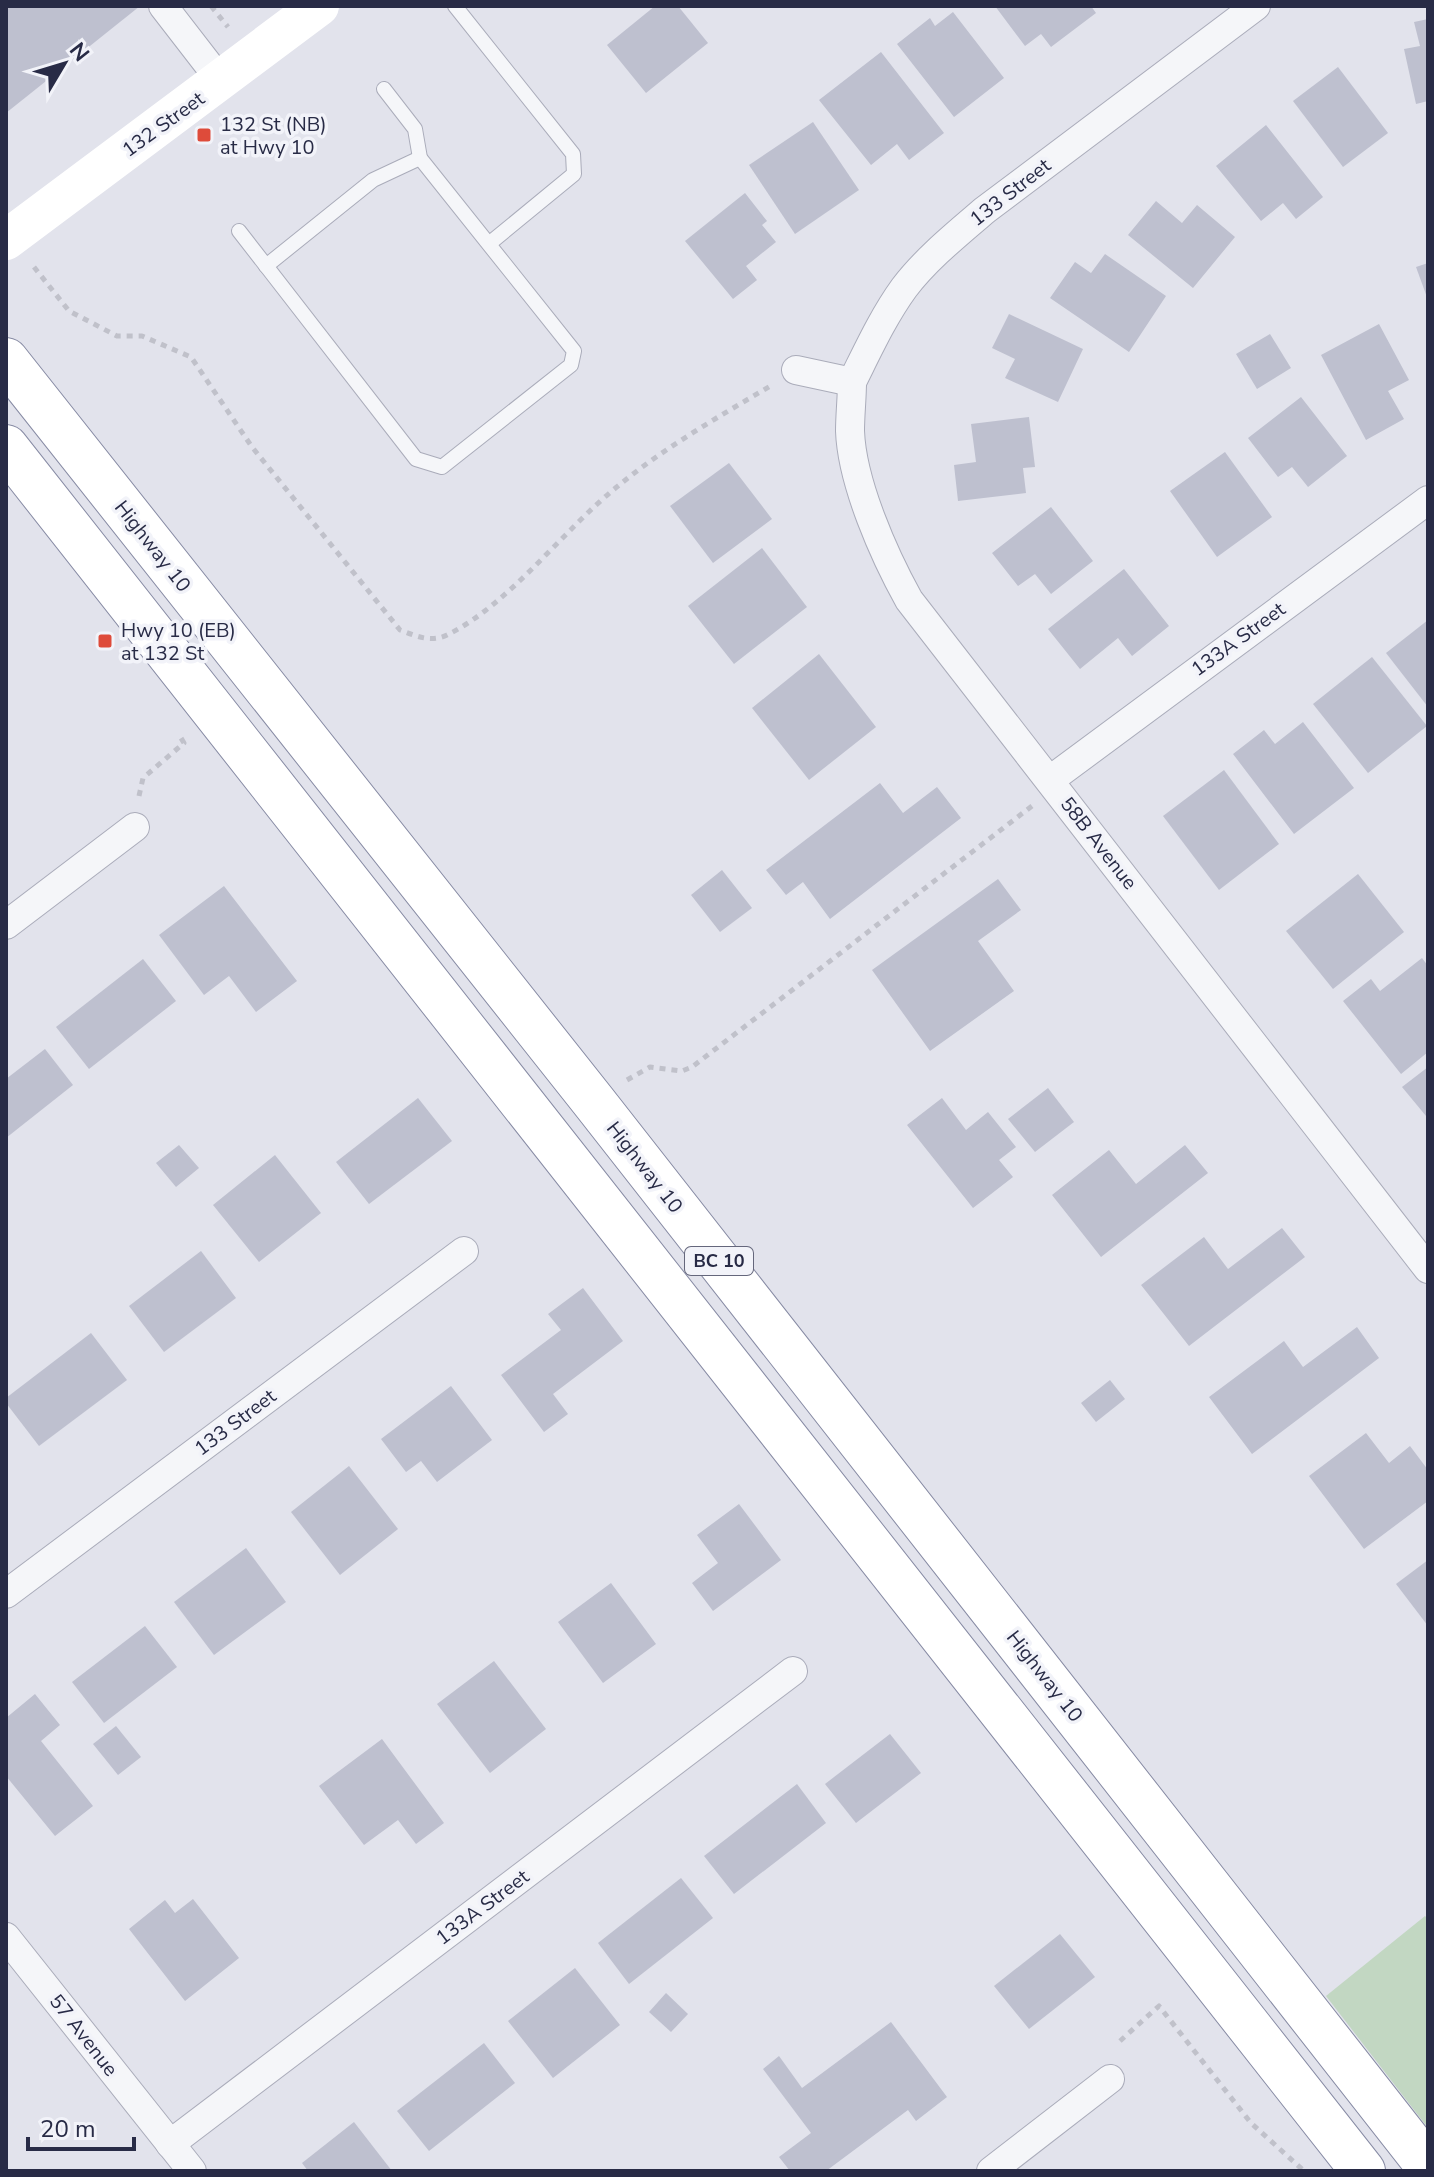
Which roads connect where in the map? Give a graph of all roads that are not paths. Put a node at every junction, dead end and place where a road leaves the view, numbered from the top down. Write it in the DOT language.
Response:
graph roads {
  1 [pos="163,6"];
  2 [pos="319,6"];
  3 [pos="455,6"];
  4 [pos="1256,6"];
  5 [pos="221,81"];
  6 [pos="384,89"];
  7 [pos="420,158"];
  8 [pos="239,231"];
  9 [pos="6,240"];
  10 [pos="490,243"];
  11 [pos="266,266"];
  12 [pos="6,360"];
  13 [pos="796,370"];
  14 [pos="852,382"];
  15 [pos="6,447"];
  16 [pos="1428,500"];
  17 [pos="1045,791"];
  18 [pos="135,827"];
  19 [pos="6,925"];
  20 [pos="464,1251"];
  21 [pos="1428,1269"];
  22 [pos="6,1594"];
  23 [pos="793,1671"];
  24 [pos="6,1937"];
  25 [pos="1110,2079"];
  26 [pos="170,2144"];
  27 [pos="1428,2166"];
  28 [pos="192,2171"];
  29 [pos="991,2171"];
  30 [pos="1363,2171"];
  1 -- 5 [label="street"];
  2 -- 5 [label="main road, 132 Street"];
  3 -- 10 [label="lane"];
  4 -- 14 [label="street, 133 Street"];
  5 -- 9 [label="main road, 132 Street"];
  6 -- 7 [label="lane"];
  7 -- 10 [label="lane"];
  7 -- 11 [label="lane"];
  8 -- 11 [label="lane"];
  10 -- 11 [label="lane"];
  12 -- 27 [label="highway, Highway 10 / BC 10"];
  13 -- 14 [label="street"];
  14 -- 17 [label="street, 58B Avenue"];
  15 -- 30 [label="highway, BC 10"];
  16 -- 17 [label="street, 133A Street"];
  17 -- 21 [label="street, 58B Avenue"];
  18 -- 19 [label="street"];
  20 -- 22 [label="street, 133 Street"];
  23 -- 26 [label="street, 133A Street"];
  24 -- 26 [label="street, 57 Avenue"];
  25 -- 29 [label="street"];
  26 -- 28 [label="street, 57 Avenue"];
}
